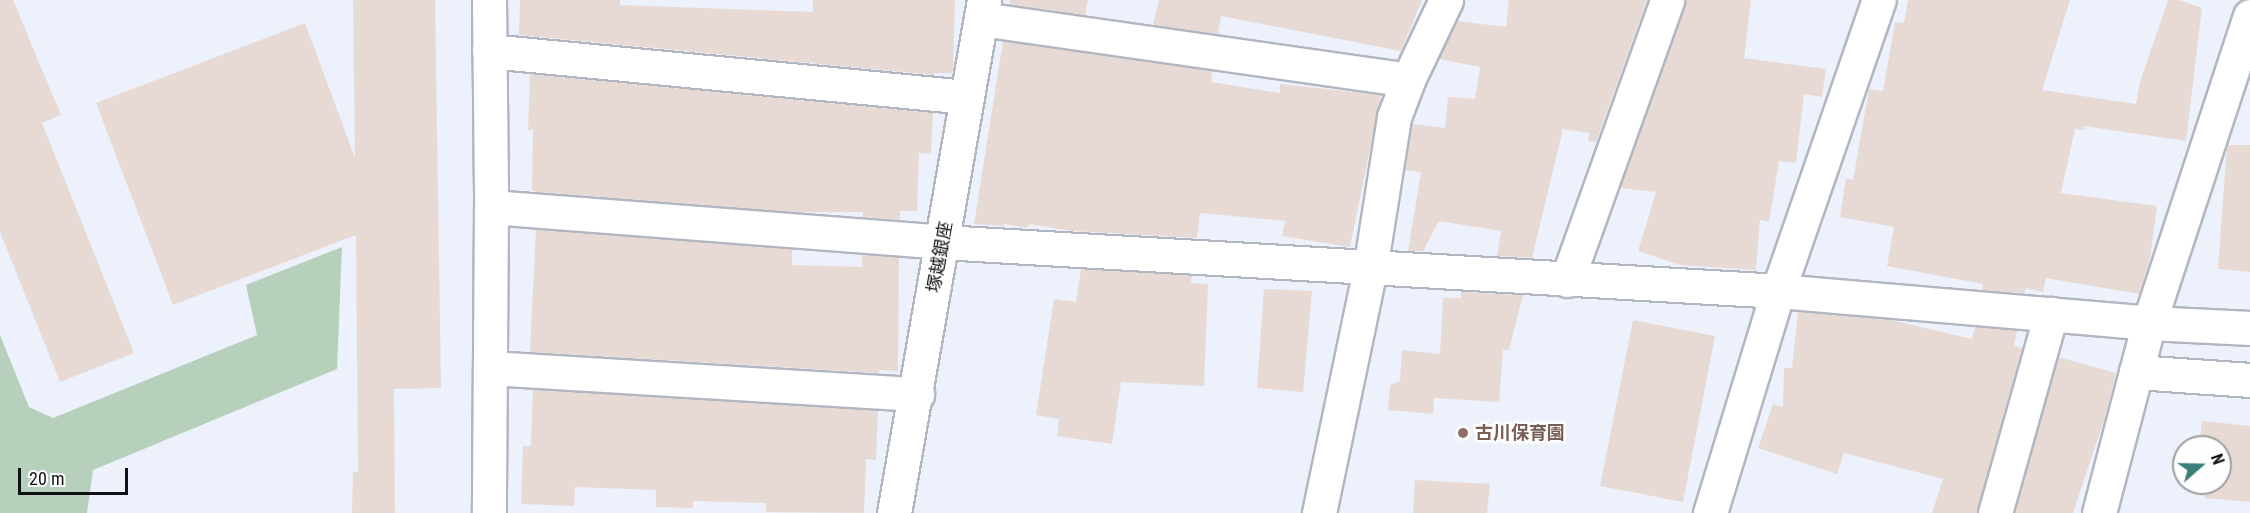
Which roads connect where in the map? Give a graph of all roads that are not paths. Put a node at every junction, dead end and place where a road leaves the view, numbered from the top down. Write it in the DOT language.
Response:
graph roads {
  1 [pos="489,0"];
  2 [pos="1446,0"];
  3 [pos="1667,0"];
  4 [pos="1879,0"];
  5 [pos="983,10"];
  6 [pos="2250,16"];
  7 [pos="489,51"];
  8 [pos="1408,80"];
  9 [pos="967,97"];
  10 [pos="491,207"];
  11 [pos="942,242"];
  12 [pos="1370,269"];
  13 [pos="1567,280"];
  14 [pos="1778,291"];
  15 [pos="2051,315"];
  16 [pos="2149,323"];
  17 [pos="2250,328"];
  18 [pos="490,368"];
  19 [pos="2136,372"];
  20 [pos="2250,380"];
  21 [pos="917,394"];
  22 [pos="489,513"];
  23 [pos="894,513"];
  24 [pos="1319,513"];
  25 [pos="1710,513"];
  26 [pos="1995,513"];
  27 [pos="2099,513"];
  1 -- 7 [label="street"];
  2 -- 8 [label="street"];
  3 -- 13 [label="street"];
  4 -- 14 [label="street"];
  5 -- 8 [label="street"];
  5 -- 9 [label="street, 塚越銀座"];
  6 -- 16 [label="street"];
  7 -- 9 [label="street"];
  7 -- 10 [label="street"];
  8 -- 12 [label="street"];
  9 -- 11 [label="street, 塚越銀座"];
  10 -- 11 [label="street"];
  10 -- 18 [label="street"];
  11 -- 12 [label="street"];
  11 -- 21 [label="street, 塚越銀座"];
  12 -- 13 [label="street"];
  12 -- 24 [label="street"];
  13 -- 14 [label="street"];
  14 -- 15 [label="street"];
  14 -- 25 [label="street"];
  15 -- 16 [label="street"];
  15 -- 26 [label="street"];
  16 -- 17 [label="street"];
  16 -- 19 [label="street"];
  18 -- 21 [label="street"];
  18 -- 22 [label="street"];
  19 -- 20 [label="street"];
  19 -- 27 [label="street"];
  21 -- 23 [label="street, 塚越銀座"];
}
